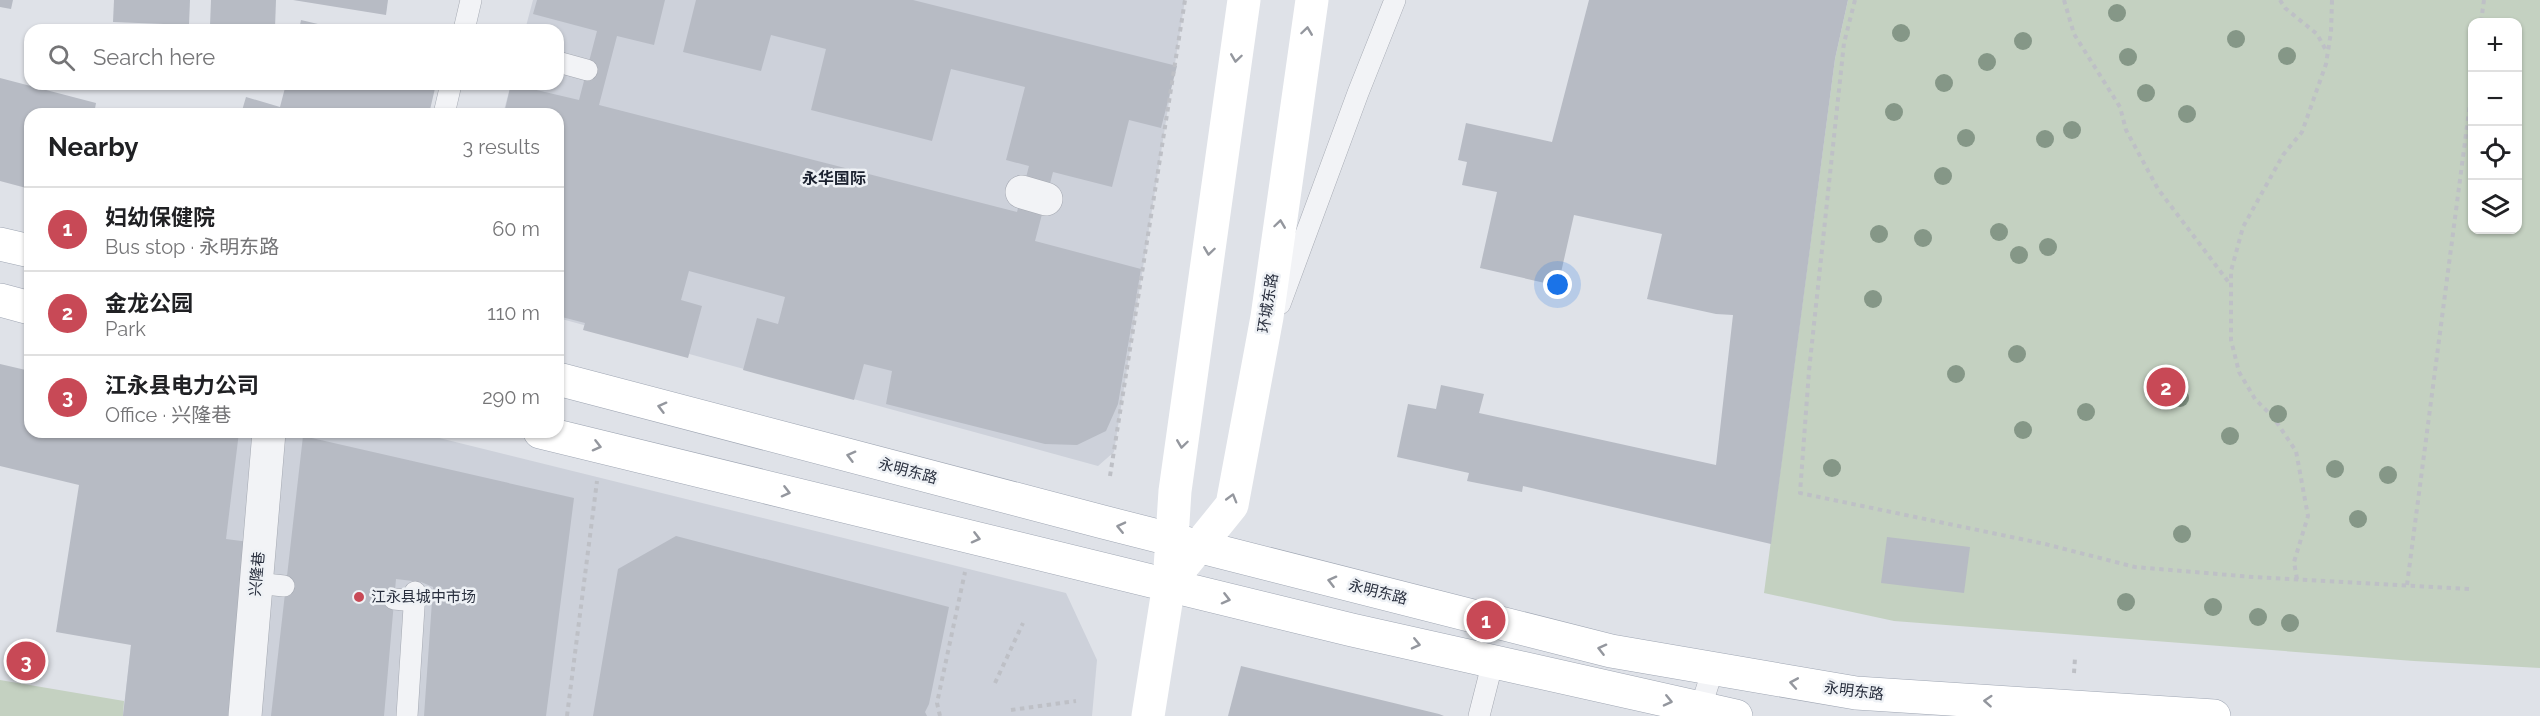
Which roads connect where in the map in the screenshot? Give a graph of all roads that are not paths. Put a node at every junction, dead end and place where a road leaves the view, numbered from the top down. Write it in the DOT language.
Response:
graph roads {
  1 [pos="471,0"];
  2 [pos="1244,0"];
  3 [pos="1312,0"];
  4 [pos="1395,0"];
  5 [pos="465,24"];
  6 [pos="564,64"];
  7 [pos="587,70"];
  8 [pos="450,90"];
  9 [pos="445,108"];
  10 [pos="0,244"];
  11 [pos="24,250"];
  12 [pos="0,300"];
  13 [pos="24,306"];
  14 [pos="1256,373"];
  15 [pos="564,381"];
  16 [pos="269,438"];
  17 [pos="564,438"];
  18 [pos="1185,542"];
  19 [pos="1170,584"];
  20 [pos="394,599"];
  21 [pos="1493,661"];
  22 [pos="1713,669"];
  23 [pos="2023,710"];
  24 [pos="1699,712"];
  25 [pos="245,716"];
  26 [pos="407,716"];
  27 [pos="1148,716"];
  28 [pos="1479,716"];
  29 [pos="1736,716"];
  30 [pos="2214,716"];
  1 -- 5 [label="lane"];
  2 -- 18 [label="main road, one-way"];
  14 -- 3 [label="main road, 环城东路, one-way"];
  4 -- 14 [label="lane"];
  6 -- 7 [label="lane"];
  8 -- 9 [label="lane"];
  10 -- 11 [label="main road"];
  12 -- 13 [label="main road"];
  18 -- 14 [label="main road, 环城东路, one-way"];
  18 -- 15 [label="main road, 永明东路, one-way"];
  16 -- 25 [label="street, 兴隆巷"];
  17 -- 19 [label="main road, one-way"];
  18 -- 19 [label="main road"];
  22 -- 18 [label="main road, 永明东路, one-way"];
  19 -- 21 [label="main road, one-way"];
  19 -- 27 [label="main road"];
  20 -- 26 [label="lane"];
  21 -- 24 [label="main road, one-way"];
  21 -- 28 [label="lane"];
  23 -- 22 [label="main road, 永明东路, one-way"];
  22 -- 24 [label="lane"];
  23 -- 30 [label="main road, 永明东路"];
  24 -- 29 [label="main road"];
}
